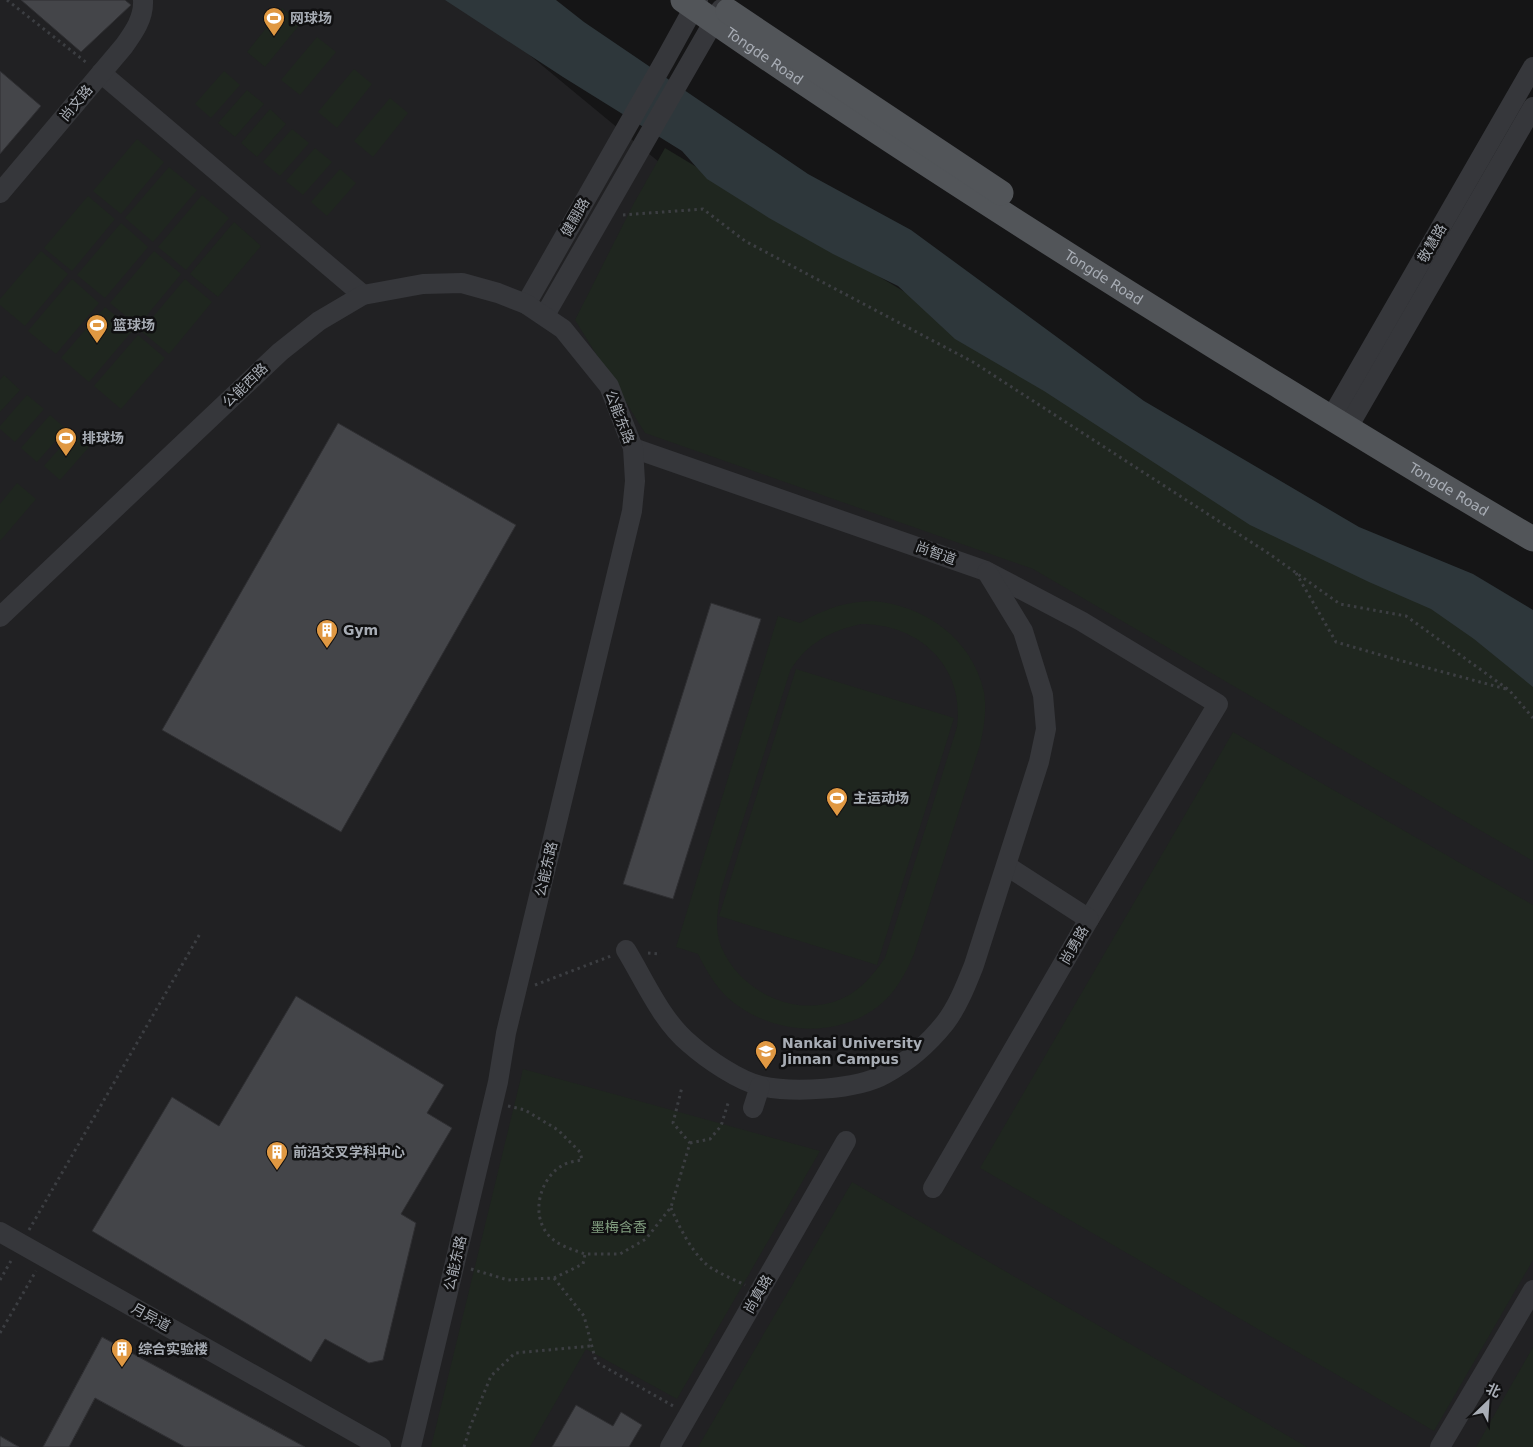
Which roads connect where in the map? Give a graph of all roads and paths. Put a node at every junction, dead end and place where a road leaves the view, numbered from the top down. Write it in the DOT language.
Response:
graph roads {
  1 [pos="6,0"];
  2 [pos="144,4"];
  3 [pos="704,6"];
  4 [pos="1533,67"];
  5 [pos="101,73"];
  6 [pos="1533,107"];
  7 [pos="0,193"];
  8 [pos="601,218"];
  9 [pos="363,295"];
  10 [pos="526,304"];
  11 [pos="545,315"];
  12 [pos="1343,416"];
  13 [pos="633,448"];
  14 [pos="1533,521"];
  15 [pos="1533,539"];
  16 [pos="986,571"];
  17 [pos="1294,571"];
  18 [pos="0,617"];
  19 [pos="1509,690"];
  20 [pos="1218,704"];
  21 [pos="1533,718"];
  22 [pos="1007,866"];
  23 [pos="1089,919"];
  24 [pos="200,932"];
  25 [pos="626,950"];
  26 [pos="516,993"];
  27 [pos="760,1086"];
  28 [pos="682,1087"];
  29 [pos="728,1100"];
  30 [pos="493,1103"];
  31 [pos="754,1108"];
  32 [pos="846,1141"];
  33 [pos="690,1143"];
  34 [pos="933,1188"];
  35 [pos="671,1207"];
  36 [pos="0,1232"];
  37 [pos="21,1244"];
  38 [pos="585,1254"];
  39 [pos="44,1257"];
  40 [pos="454,1264"];
  41 [pos="554,1278"];
  42 [pos="0,1280"];
  43 [pos="1533,1290"];
  44 [pos="759,1292"];
  45 [pos="0,1333"];
  46 [pos="591,1346"];
  47 [pos="689,1414"];
  48 [pos="381,1447"];
  49 [pos="411,1447"];
  50 [pos="464,1447"];
  51 [pos="670,1447"];
  52 [pos="1440,1447"];
  1 -- 5 [label="path"];
  2 -- 5 [label="street, 尚文路"];
  3 -- 8 [label="street, 健翮路"];
  3 -- 10 [label="street, 健翮路"];
  3 -- 12 [label="main road, Tongde Road"];
  4 -- 12 [label="street, 敬慧路"];
  5 -- 7 [label="street, 尚文路"];
  5 -- 9 [label="street"];
  6 -- 12 [label="street, 敬慧路"];
  8 -- 11 [label="street, 健翮路"];
  8 -- 17 [label="path"];
  9 -- 10 [label="street, 公能西路"];
  9 -- 18 [label="street, 公能西路"];
  10 -- 11 [label="street, 公能西路"];
  11 -- 13 [label="street, 公能东路"];
  12 -- 14 [label="main road, Tongde Road"];
  12 -- 15 [label="main road, Tongde Road"];
  13 -- 16 [label="street, 尚智道"];
  13 -- 26 [label="street, 公能东路"];
  16 -- 20 [label="street, 尚智道"];
  16 -- 22 [label="street"];
  17 -- 19 [label="path"];
  17 -- 19 [label="path"];
  19 -- 21 [label="path"];
  20 -- 23 [label="street, 尚勇路"];
  22 -- 23 [label="street"];
  22 -- 27 [label="street"];
  23 -- 34 [label="street, 尚勇路"];
  24 -- 37 [label="path"];
  25 -- 26 [label="path"];
  25 -- 27 [label="street"];
  26 -- 30 [label="street, 公能东路"];
  27 -- 31 [label="street"];
  28 -- 33 [label="path"];
  29 -- 33 [label="path"];
  30 -- 38 [label="path"];
  30 -- 40 [label="street, 公能东路"];
  32 -- 44 [label="street, 尚真路"];
  33 -- 35 [label="path"];
  35 -- 38 [label="path"];
  35 -- 44 [label="path"];
  36 -- 37 [label="street, 月异道"];
  37 -- 39 [label="street, 月异道"];
  37 -- 42 [label="path"];
  38 -- 41 [label="path"];
  39 -- 45 [label="path"];
  39 -- 48 [label="street, 月异道"];
  40 -- 41 [label="path"];
  40 -- 49 [label="street, 公能东路"];
  41 -- 46 [label="path"];
  43 -- 52 [label="street"];
  44 -- 47 [label="street, 尚真路"];
  46 -- 47 [label="path"];
  46 -- 50 [label="path"];
  47 -- 51 [label="street, 尚真路"];
}
